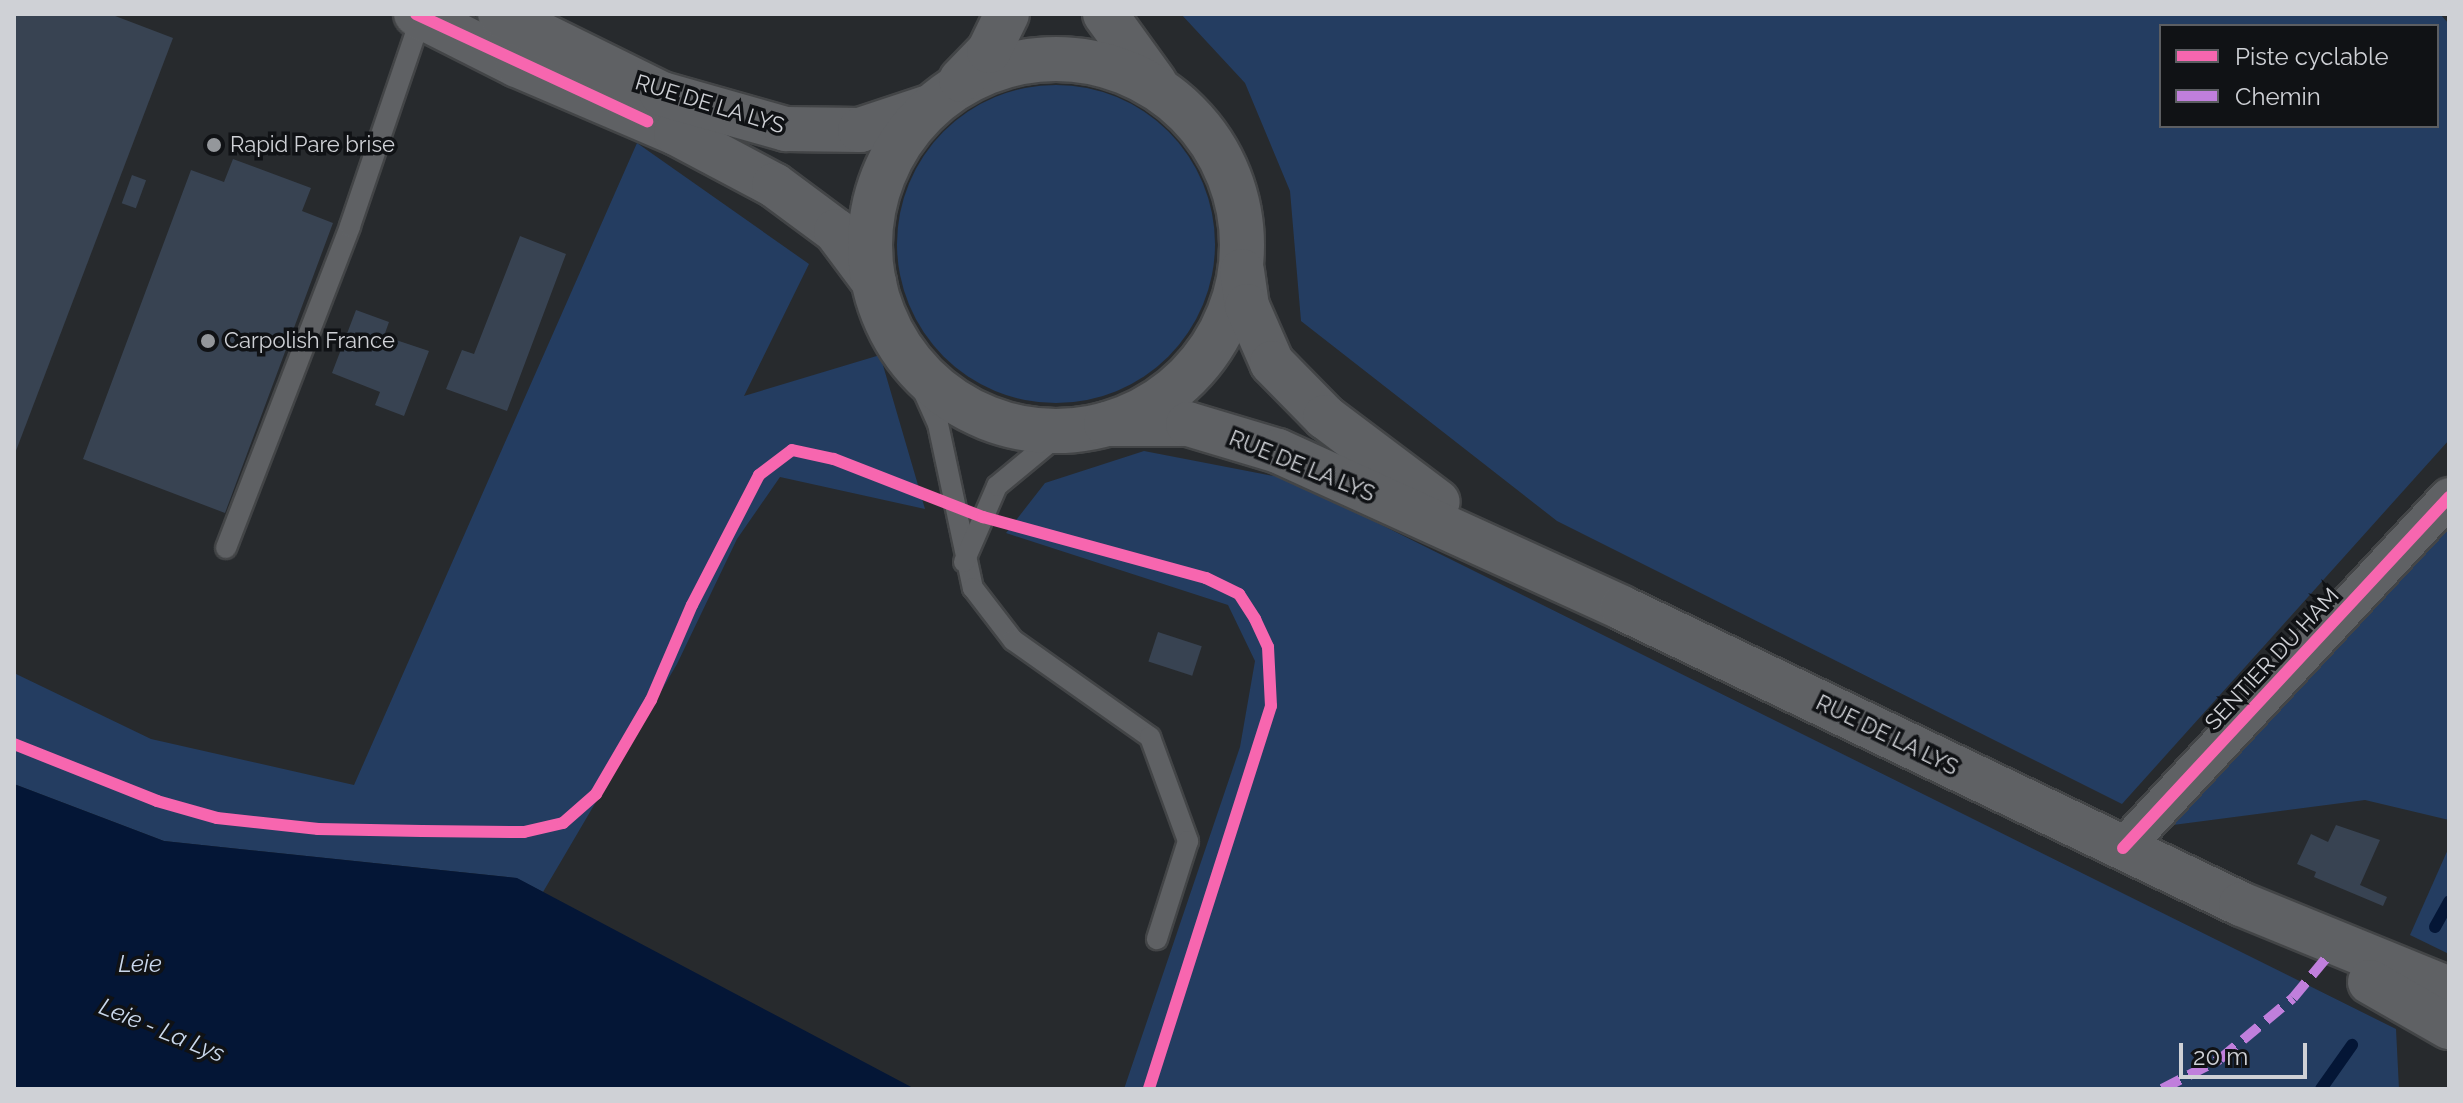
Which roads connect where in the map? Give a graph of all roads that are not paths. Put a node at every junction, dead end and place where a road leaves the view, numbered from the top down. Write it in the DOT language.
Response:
graph roads {
  1 [pos="500,14"];
  2 [pos="1007,14"];
  3 [pos="1105,14"];
  4 [pos="418,16"];
  5 [pos="1165,93"];
  6 [pos="943,97"];
  7 [pos="1241,265"];
  8 [pos="874,282"];
  9 [pos="908,357"];
  10 [pos="1092,427"];
  11 [pos="2449,497"];
  12 [pos="226,548"];
  13 [pos="964,562"];
  14 [pos="1533,567"];
  15 [pos="2123,848"];
  16 [pos="2241,904"];
  17 [pos="1157,939"];
  18 [pos="2449,989"];
  19 [pos="2449,1027"];
  1 -- 6 [label="main road, RUE DE LA LYS"];
  2 -- 6 [label="main road"];
  3 -- 5 [label="main road"];
  4 -- 8 [label="main road, RUE DE LA LYS"];
  4 -- 12 [label="lane"];
  5 -- 6 [label="main road, RUE DE LA LYS"];
  5 -- 7 [label="main road"];
  6 -- 8 [label="main road"];
  7 -- 10 [label="main road"];
  7 -- 14 [label="main road, RUE DE LA LYS"];
  8 -- 9 [label="main road, RUE DE LA LYS"];
  9 -- 10 [label="main road, RUE DE LA LYS"];
  9 -- 13 [label="lane"];
  10 -- 13 [label="lane"];
  10 -- 14 [label="main road, RUE DE LA LYS"];
  11 -- 15 [label="street, SENTIER DU HAM"];
  13 -- 17 [label="lane"];
  14 -- 15 [label="main road, RUE DE LA LYS"];
  15 -- 16 [label="main road, RUE DE LA LYS"];
  16 -- 18 [label="main road, RUE DE LA LYS"];
  16 -- 19 [label="main road, RUE DE LA LYS"];
}
